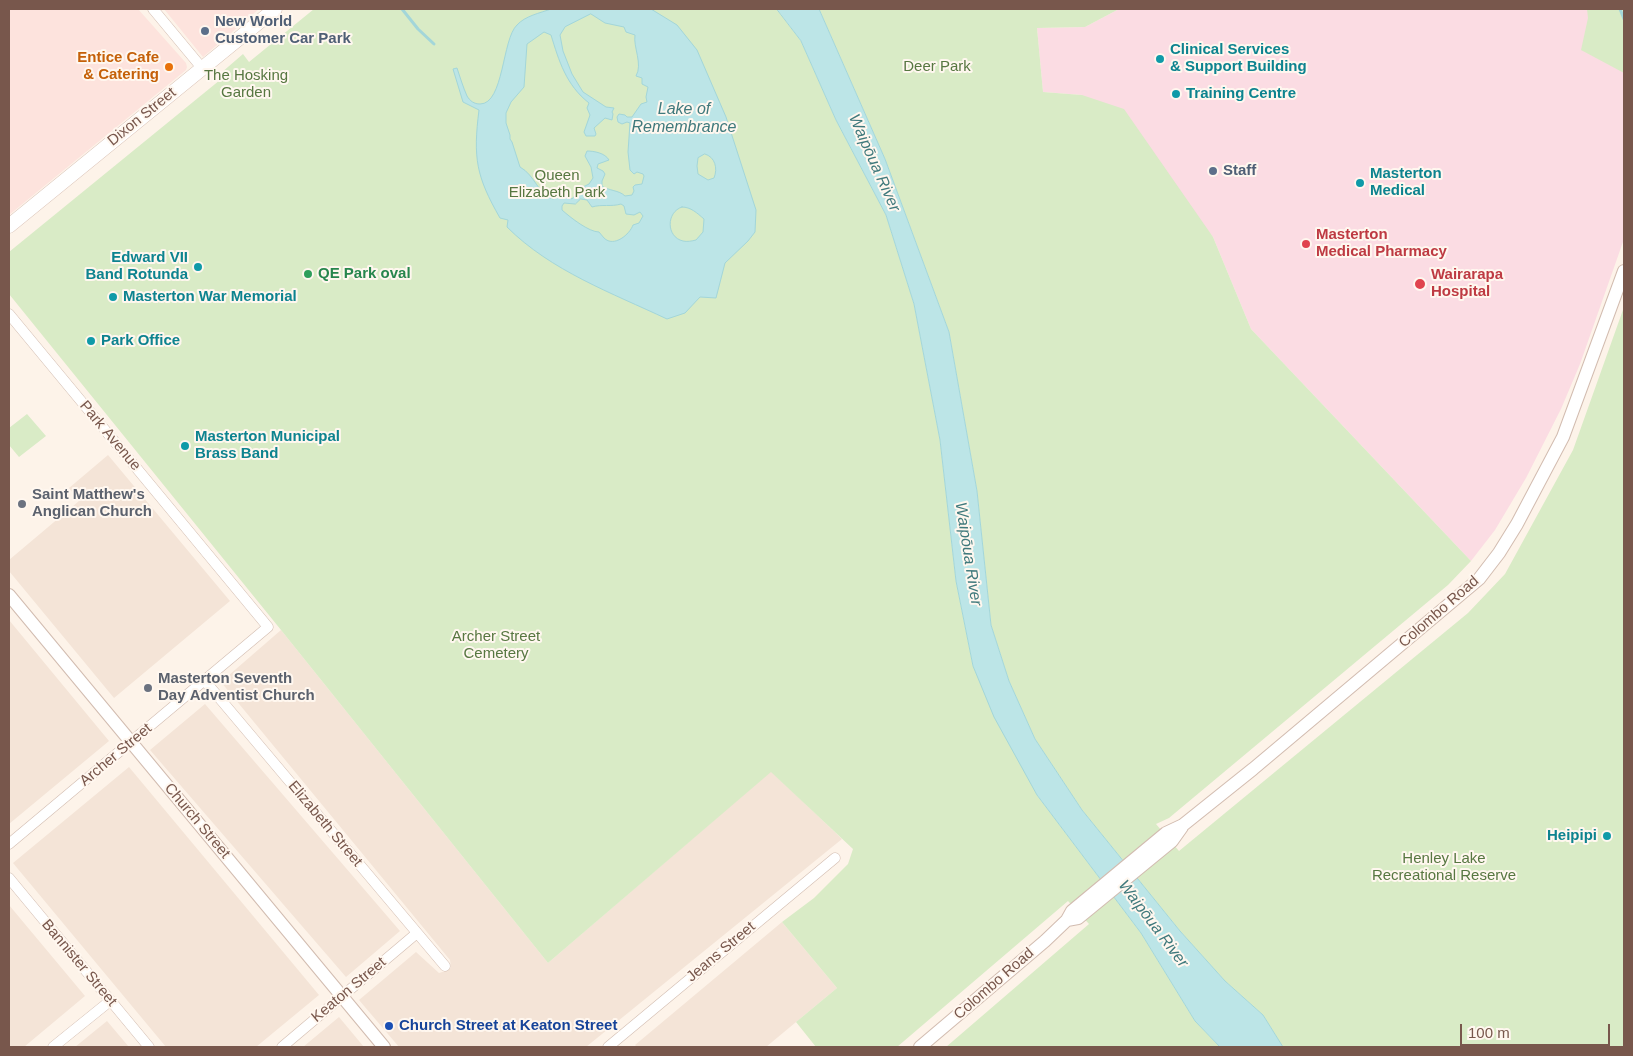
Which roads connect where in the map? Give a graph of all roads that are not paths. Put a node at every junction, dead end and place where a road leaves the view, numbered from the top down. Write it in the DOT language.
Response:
graph roads {
  1 [pos="153,9"];
  2 [pos="275,9"];
  3 [pos="202,68"];
  4 [pos="9,226"];
  5 [pos="1624,271"];
  6 [pos="9,314"];
  7 [pos="9,595"];
  8 [pos="268,627"];
  9 [pos="204,681"];
  10 [pos="131,742"];
  11 [pos="9,844"];
  12 [pos="835,858"];
  13 [pos="9,878"];
  14 [pos="417,933"];
  15 [pos="445,966"];
  16 [pos="342,997"];
  17 [pos="110,1000"];
  18 [pos="614,1045"];
  19 [pos="53,1047"];
  20 [pos="149,1047"];
  21 [pos="282,1047"];
  22 [pos="384,1047"];
  23 [pos="920,1047"];
  1 -- 3 [label="street"];
  2 -- 3 [label="main road, Dixon Street"];
  3 -- 4 [label="main road, Dixon Street"];
  5 -- 23 [label="street, Colombo Road"];
  6 -- 8 [label="street, Park Avenue"];
  7 -- 10 [label="street, Church Street"];
  8 -- 9 [label="street, Archer Street"];
  9 -- 10 [label="street, Archer Street"];
  9 -- 14 [label="street, Elizabeth Street"];
  10 -- 11 [label="street, Archer Street"];
  10 -- 16 [label="street, Church Street"];
  12 -- 18 [label="street, Jeans Street"];
  13 -- 17 [label="street, Bannister Street"];
  14 -- 15 [label="street, Elizabeth Street"];
  14 -- 16 [label="street, Keaton Street"];
  16 -- 21 [label="street, Keaton Street"];
  16 -- 22 [label="street, Church Street"];
  17 -- 19 [label="street"];
  17 -- 20 [label="street, Bannister Street"];
}
